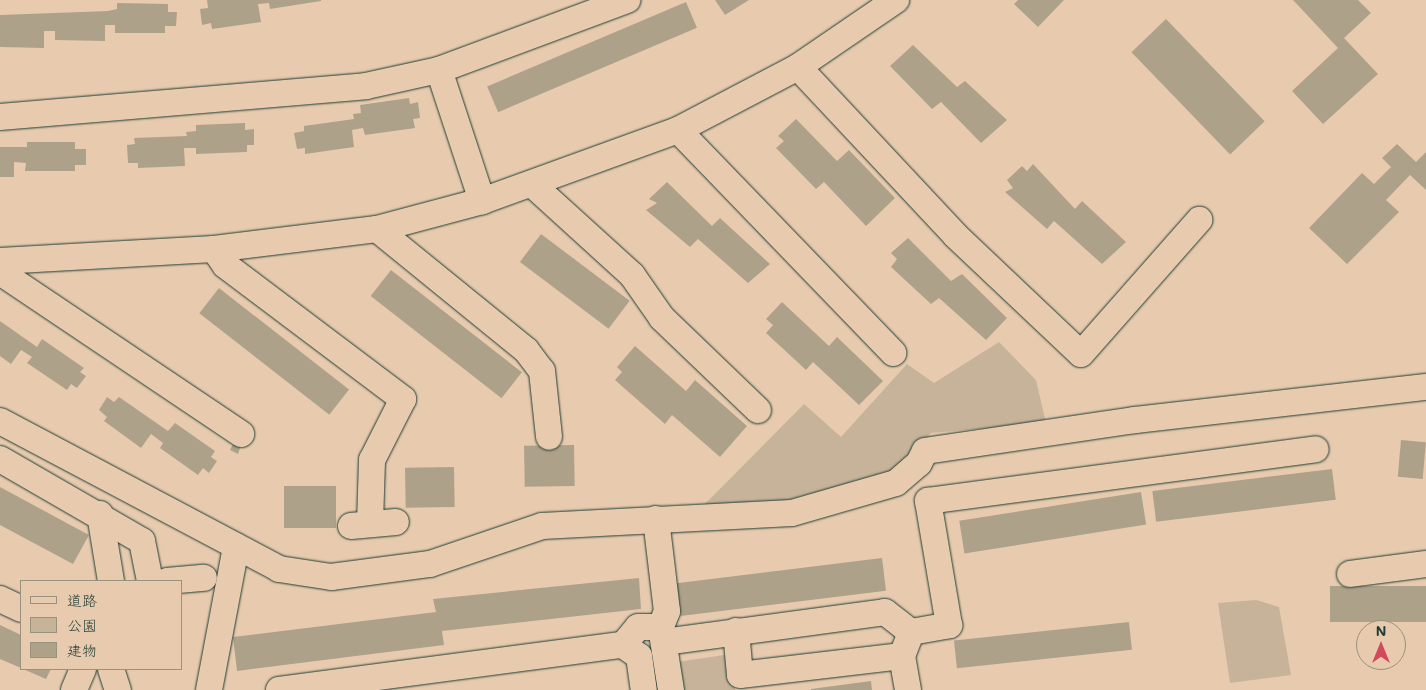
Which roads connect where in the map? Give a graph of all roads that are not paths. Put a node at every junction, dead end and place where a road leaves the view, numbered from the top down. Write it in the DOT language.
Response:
graph roads {
  1 [pos="627,0"];
  2 [pos="896,0"];
  3 [pos="798,67"];
  4 [pos="439,70"];
  5 [pos="0,116"];
  6 [pos="678,130"];
  7 [pos="533,185"];
  8 [pos="482,200"];
  9 [pos="1199,220"];
  10 [pos="377,230"];
  11 [pos="214,249"];
  12 [pos="0,261"];
  13 [pos="893,354"];
  14 [pos="1426,387"];
  15 [pos="758,410"];
  16 [pos="0,421"];
  17 [pos="241,434"];
  18 [pos="549,437"];
  19 [pos="1316,449"];
  20 [pos="0,459"];
  21 [pos="100,514"];
  22 [pos="656,519"];
  23 [pos="396,522"];
  24 [pos="236,547"];
  25 [pos="1426,564"];
  26 [pos="1350,574"];
  27 [pos="204,578"];
  28 [pos="111,580"];
  29 [pos="150,580"];
  30 [pos="180,580"];
  31 [pos="0,599"];
  32 [pos="20,608"];
  33 [pos="736,631"];
  34 [pos="911,632"];
  35 [pos="662,634"];
  36 [pos="623,645"];
  37 [pos="902,656"];
  38 [pos="83,670"];
  39 [pos="422,680"];
  40 [pos="671,688"];
  41 [pos="74,690"];
  42 [pos="209,690"];
  43 [pos="279,690"];
  44 [pos="643,690"];
  45 [pos="908,690"];
  1 -- 4 [label="street"];
  2 -- 3 [label="street"];
  3 -- 6 [label="street"];
  3 -- 9 [label="street"];
  4 -- 5 [label="street"];
  4 -- 8 [label="street"];
  6 -- 7 [label="street"];
  6 -- 13 [label="street"];
  7 -- 8 [label="street"];
  7 -- 15 [label="street"];
  8 -- 10 [label="street"];
  10 -- 11 [label="street"];
  10 -- 18 [label="street"];
  11 -- 12 [label="street"];
  11 -- 23 [label="street"];
  12 -- 17 [label="street"];
  14 -- 22 [label="street"];
  16 -- 24 [label="street"];
  19 -- 34 [label="street"];
  20 -- 21 [label="street"];
  21 -- 28 [label="street"];
  21 -- 29 [label="street"];
  22 -- 24 [label="street"];
  22 -- 35 [label="street"];
  24 -- 42 [label="street"];
  25 -- 26 [label="street"];
  27 -- 30 [label="street"];
  31 -- 32 [label="street"];
  33 -- 34 [label="street"];
  33 -- 35 [label="street"];
  33 -- 37 [label="street"];
  34 -- 37 [label="street"];
  35 -- 36 [label="street"];
  35 -- 40 [label="street"];
  36 -- 39 [label="street"];
  36 -- 44 [label="street"];
  37 -- 45 [label="street"];
  38 -- 41 [label="street"];
  39 -- 43 [label="street"];
  40 -- 44 [label="street"];
}
